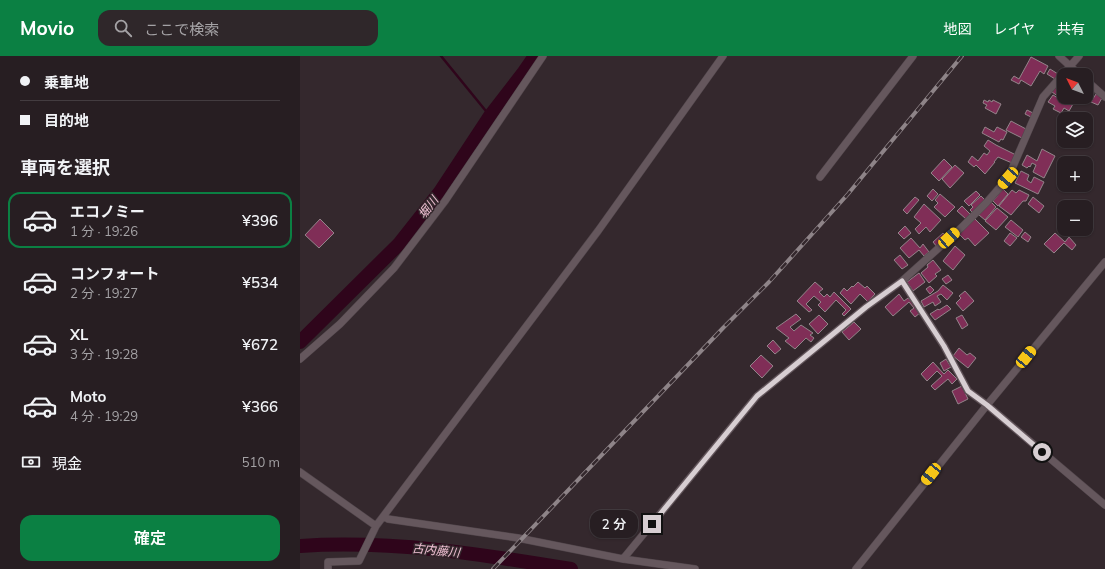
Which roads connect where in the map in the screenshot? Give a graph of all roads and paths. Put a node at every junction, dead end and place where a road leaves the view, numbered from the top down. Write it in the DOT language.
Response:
graph roads {
  1 [pos="543,56"];
  2 [pos="723,56"];
  3 [pos="913,56"];
  4 [pos="1059,56"];
  5 [pos="1079,56"];
  6 [pos="1070,66"];
  7 [pos="1093,86"];
  8 [pos="1105,97"];
  9 [pos="820,177"];
  10 [pos="1105,262"];
  11 [pos="902,281"];
  12 [pos="300,359"];
  13 [pos="987,405"];
  14 [pos="300,472"];
  15 [pos="1105,505"];
  16 [pos="384,516"];
  17 [pos="376,526"];
  18 [pos="623,559"];
  19 [pos="328,569"];
  20 [pos="695,569"];
  21 [pos="856,569"];
  1 -- 12 [label="street"];
  2 -- 16 [label="street"];
  3 -- 9 [label="street"];
  4 -- 6 [label="street"];
  5 -- 6 [label="street"];
  6 -- 11 [label="street"];
  7 -- 8 [label="street"];
  10 -- 13 [label="street"];
  11 -- 13 [label="street"];
  11 -- 18 [label="street"];
  13 -- 15 [label="street"];
  13 -- 21 [label="street"];
  14 -- 17 [label="street"];
  16 -- 17 [label="street"];
  16 -- 18 [label="street"];
  17 -- 19 [label="street"];
  18 -- 20 [label="street"];
}
